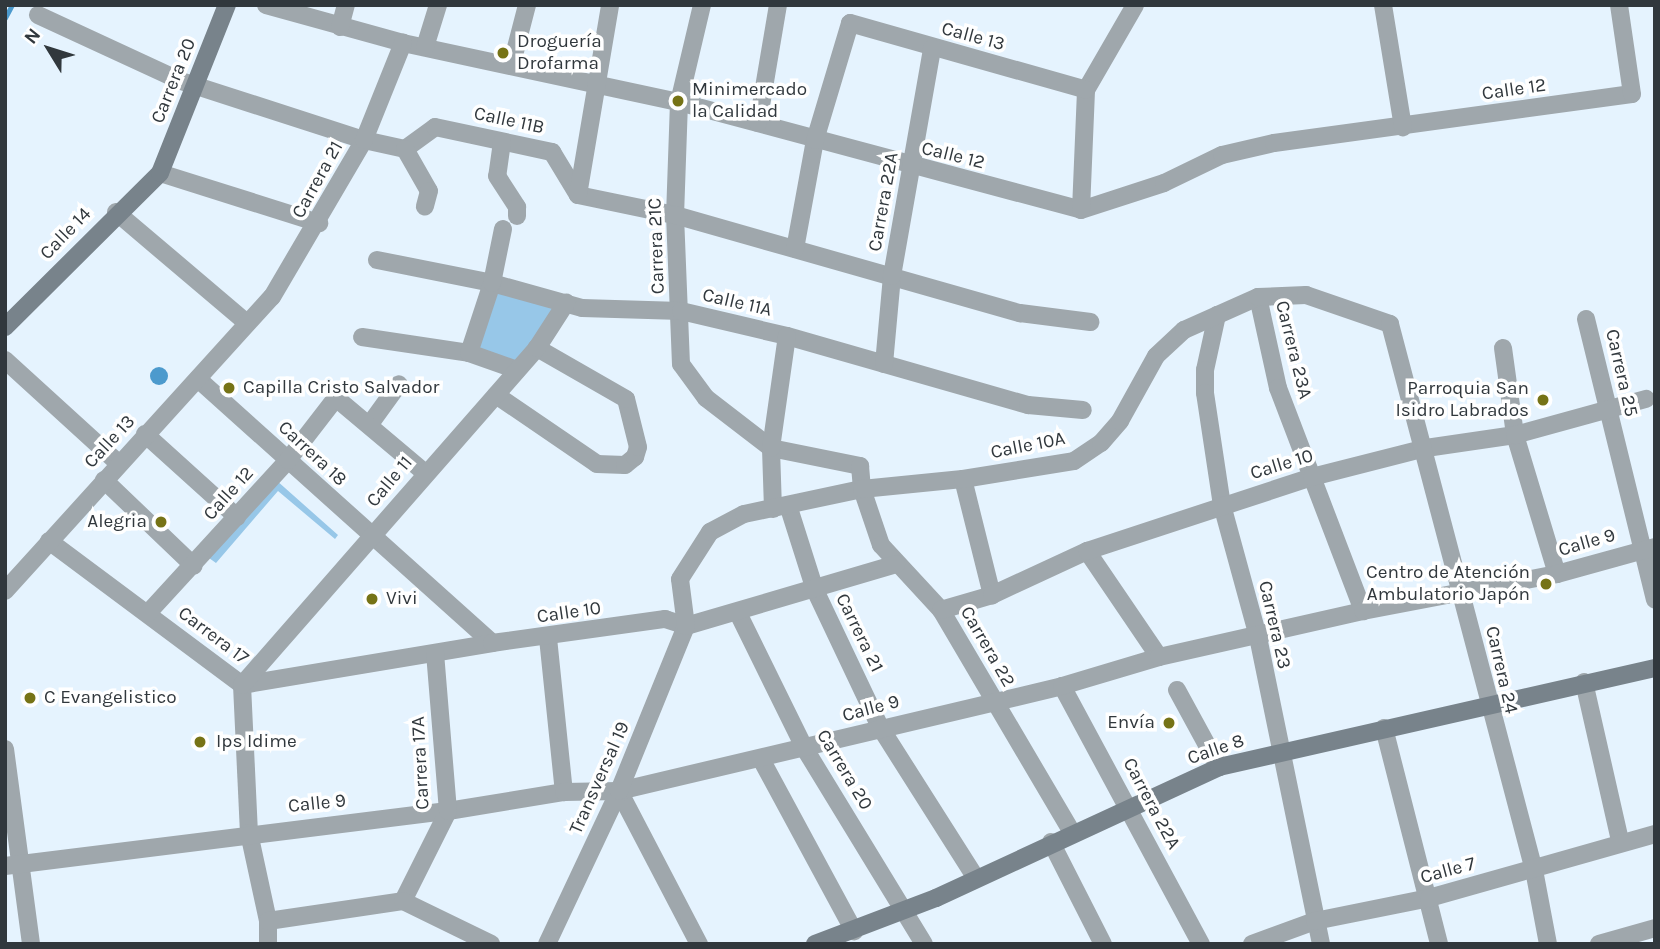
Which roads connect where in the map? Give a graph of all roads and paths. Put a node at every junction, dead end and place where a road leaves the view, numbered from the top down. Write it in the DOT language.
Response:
graph roads {
  1 [pos="227,5"];
  2 [pos="266,5"];
  3 [pos="345,5"];
  4 [pos="438,5"];
  5 [pos="527,5"];
  6 [pos="610,5"];
  7 [pos="702,5"];
  8 [pos="778,5"];
  9 [pos="1135,5"];
  10 [pos="1384,5"];
  11 [pos="1619,5"];
  12 [pos="38,15"];
  13 [pos="340,27"];
  14 [pos="403,43"];
  15 [pos="425,47"];
  16 [pos="932,48"];
  17 [pos="512,63"];
  18 [pos="595,82"];
  19 [pos="195,85"];
  20 [pos="1086,90"];
  21 [pos="679,102"];
  22 [pos="758,123"];
  23 [pos="1403,127"];
  24 [pos="815,140"];
  25 [pos="364,141"];
  26 [pos="502,142"];
  27 [pos="405,149"];
  28 [pos="911,167"];
  29 [pos="160,173"];
  30 [pos="578,195"];
  31 [pos="425,206"];
  32 [pos="1081,210"];
  33 [pos="116,212"];
  34 [pos="675,215"];
  35 [pos="517,216"];
  36 [pos="319,223"];
  37 [pos="503,229"];
  38 [pos="795,249"];
  39 [pos="377,260"];
  40 [pos="892,276"];
  41 [pos="492,283"];
  42 [pos="1258,296"];
  43 [pos="566,303"];
  44 [pos="681,311"];
  45 [pos="1217,315"];
  46 [pos="1586,319"];
  47 [pos="1090,322"];
  48 [pos="247,323"];
  49 [pos="1390,324"];
  50 [pos="5,327"];
  51 [pos="787,336"];
  52 [pos="362,337"];
  53 [pos="537,348"];
  54 [pos="1503,348"];
  55 [pos="470,353"];
  56 [pos="5,360"];
  57 [pos="884,364"];
  58 [pos="517,370"];
  59 [pos="198,379"];
  60 [pos="399,384"];
  61 [pos="496,395"];
  62 [pos="1646,399"];
  63 [pos="1083,410"];
  64 [pos="1608,410"];
  65 [pos="370,424"];
  66 [pos="145,434"];
  67 [pos="1515,435"];
  68 [pos="771,448"];
  69 [pos="1426,448"];
  70 [pos="288,460"];
  71 [pos="118,463"];
  72 [pos="425,473"];
  73 [pos="1312,477"];
  74 [pos="963,479"];
  75 [pos="104,480"];
  76 [pos="862,489"];
  77 [pos="1222,505"];
  78 [pos="781,507"];
  79 [pos="237,517"];
  80 [pos="371,538"];
  81 [pos="49,541"];
  82 [pos="1648,548"];
  83 [pos="1087,551"];
  84 [pos="896,564"];
  85 [pos="194,566"];
  86 [pos="1556,574"];
  87 [pos="815,590"];
  88 [pos="1461,590"];
  89 [pos="5,591"];
  90 [pos="992,595"];
  91 [pos="1655,600"];
  92 [pos="941,610"];
  93 [pos="1363,611"];
  94 [pos="148,613"];
  95 [pos="738,613"];
  96 [pos="686,626"];
  97 [pos="1258,637"];
  98 [pos="548,638"];
  99 [pos="492,643"];
  100 [pos="435,654"];
  101 [pos="1159,657"];
  102 [pos="1655,668"];
  103 [pos="1584,682"];
  104 [pos="242,685"];
  105 [pos="1062,686"];
  106 [pos="1177,690"];
  107 [pos="993,701"];
  108 [pos="1487,704"];
  109 [pos="880,727"];
  110 [pos="1384,727"];
  111 [pos="805,749"];
  112 [pos="5,750"];
  113 [pos="1278,752"];
  114 [pos="761,760"];
  115 [pos="1219,767"];
  116 [pos="619,791"];
  117 [pos="564,792"];
  118 [pos="1129,807"];
  119 [pos="448,811"];
  120 [pos="1072,832"];
  121 [pos="249,833"];
  122 [pos="1655,834"];
  123 [pos="1620,841"];
  124 [pos="1051,842"];
  125 [pos="13,865"];
  126 [pos="1534,870"];
  127 [pos="976,878"];
  128 [pos="1429,898"];
  129 [pos="403,901"];
  130 [pos="906,911"];
  131 [pos="268,921"];
  132 [pos="1315,921"];
  133 [pos="1655,928"];
  134 [pos="854,931"];
  135 [pos="31,944"];
  136 [pos="268,944"];
  137 [pos="491,944"];
  138 [pos="547,944"];
  139 [pos="699,944"];
  140 [pos="815,944"];
  141 [pos="924,944"];
  142 [pos="1103,944"];
  143 [pos="1201,944"];
  144 [pos="1252,944"];
  145 [pos="1321,944"];
  146 [pos="1439,944"];
  147 [pos="1548,944"];
  148 [pos="1599,944"];
  1 -- 19 [label="street, Carrera 20"];
  2 -- 13 [label="street, Calle 12"];
  3 -- 13 [label="street"];
  4 -- 15 [label="street"];
  5 -- 17 [label="street"];
  6 -- 18 [label="street"];
  7 -- 21 [label="street, Carrera 21C"];
  8 -- 22 [label="street"];
  9 -- 20 [label="street"];
  10 -- 23 [label="street"];
  11 -- 23 [label="street, Calle 12"];
  12 -- 19 [label="street"];
  13 -- 14 [label="street, Calle 12"];
  14 -- 15 [label="street, Calle 12"];
  14 -- 25 [label="street, Carrera 21"];
  15 -- 17 [label="street, Calle 12"];
  16 -- 20 [label="street, Calle 13"];
  16 -- 24 [label="street, Calle 13"];
  16 -- 28 [label="street, Carrera 22A"];
  17 -- 18 [label="street, Calle 12"];
  18 -- 21 [label="street, Calle 12"];
  18 -- 30 [label="street"];
  19 -- 25 [label="street"];
  19 -- 29 [label="street, Carrera 20"];
  20 -- 32 [label="street"];
  21 -- 22 [label="street, Calle 12"];
  21 -- 34 [label="street, Carrera 21C"];
  22 -- 24 [label="street, Calle 12"];
  23 -- 32 [label="street, Calle 12"];
  24 -- 28 [label="street, Calle 12"];
  24 -- 38 [label="street"];
  25 -- 27 [label="street"];
  25 -- 36 [label="street, Carrera 21"];
  26 -- 27 [label="street, Calle 11B"];
  26 -- 30 [label="street, Calle 11B"];
  26 -- 35 [label="street"];
  27 -- 31 [label="street"];
  28 -- 32 [label="street, Calle 12"];
  28 -- 40 [label="street, Carrera 22A"];
  29 -- 33 [label="street, Calle 14"];
  29 -- 36 [label="street"];
  30 -- 34 [label="street"];
  33 -- 48 [label="street"];
  33 -- 50 [label="street, Calle 14"];
  34 -- 38 [label="street"];
  34 -- 44 [label="street, Carrera 21C"];
  36 -- 48 [label="street, Carrera 21"];
  37 -- 41 [label="street"];
  38 -- 40 [label="street"];
  39 -- 41 [label="street, Calle 11A"];
  40 -- 47 [label="street"];
  40 -- 57 [label="street, Carrera 22A"];
  41 -- 43 [label="street, Calle 11A"];
  41 -- 55 [label="street"];
  42 -- 45 [label="street, Calle 10A"];
  42 -- 49 [label="street, Calle 10A"];
  42 -- 73 [label="street, Carrera 23A"];
  43 -- 44 [label="street, Calle 11A"];
  43 -- 53 [label="street, Calle 11"];
  44 -- 51 [label="street, Calle 11A"];
  44 -- 68 [label="street, Carrera 21C"];
  45 -- 74 [label="street, Calle 10A"];
  45 -- 77 [label="street, Carrera 23"];
  46 -- 64 [label="street, Carrera 25"];
  48 -- 59 [label="street, Calle 13"];
  49 -- 69 [label="street, Carrera 24"];
  51 -- 57 [label="street, Calle 11A"];
  51 -- 68 [label="street"];
  52 -- 55 [label="street"];
  53 -- 58 [label="street, Calle 11"];
  53 -- 61 [label="street"];
  54 -- 67 [label="street"];
  55 -- 58 [label="street"];
  56 -- 71 [label="street"];
  57 -- 63 [label="street, Calle 11A"];
  58 -- 61 [label="street, Calle 11"];
  59 -- 66 [label="street, Calle 13"];
  59 -- 70 [label="street, Carrera 18"];
  60 -- 65 [label="street"];
  61 -- 72 [label="street, Calle 11"];
  62 -- 64 [label="street, Calle 10"];
  64 -- 67 [label="street, Calle 10"];
  64 -- 82 [label="street, Carrera 25"];
  65 -- 70 [label="street, Calle 12"];
  65 -- 72 [label="street"];
  66 -- 71 [label="street, Calle 13"];
  66 -- 79 [label="street"];
  67 -- 69 [label="street, Calle 10"];
  67 -- 86 [label="street"];
  68 -- 76 [label="street"];
  68 -- 78 [label="street"];
  69 -- 73 [label="street, Calle 10"];
  69 -- 88 [label="street, Carrera 24"];
  70 -- 79 [label="street, Calle 12"];
  70 -- 80 [label="street, Carrera 18"];
  71 -- 75 [label="street, Calle 13"];
  72 -- 80 [label="street, Calle 11"];
  73 -- 77 [label="street, Calle 10"];
  73 -- 93 [label="street, Carrera 23A"];
  74 -- 76 [label="street, Calle 10A"];
  74 -- 90 [label="street"];
  75 -- 81 [label="street, Calle 13"];
  75 -- 85 [label="street"];
  76 -- 78 [label="street, Calle 10A"];
  76 -- 84 [label="street, Carrera 22"];
  77 -- 83 [label="street, Calle 10"];
  77 -- 97 [label="street, Carrera 23"];
  78 -- 87 [label="street, Carrera 21"];
  78 -- 96 [label="street, Calle 10A"];
  79 -- 85 [label="street, Calle 12"];
  80 -- 99 [label="street, Carrera 18"];
  80 -- 104 [label="street, Calle 11"];
  81 -- 89 [label="street, Calle 13"];
  81 -- 94 [label="street, Carrera 17"];
  82 -- 86 [label="street, Calle 9"];
  82 -- 91 [label="street, Carrera 25"];
  83 -- 90 [label="street, Calle 10"];
  83 -- 101 [label="street"];
  84 -- 87 [label="street, Calle 10"];
  84 -- 92 [label="street, Carrera 22"];
  85 -- 94 [label="street, Calle 12"];
  86 -- 88 [label="street, Calle 9"];
  87 -- 95 [label="street, Calle 10"];
  87 -- 109 [label="street, Carrera 21"];
  88 -- 93 [label="street, Calle 9"];
  88 -- 108 [label="street, Carrera 24"];
  90 -- 92 [label="street, Calle 10"];
  92 -- 107 [label="street, Carrera 22"];
  93 -- 97 [label="street, Calle 9"];
  94 -- 104 [label="street, Carrera 17"];
  95 -- 96 [label="street, Calle 10"];
  95 -- 111 [label="street, Carrera 20"];
  96 -- 98 [label="street, Calle 10"];
  96 -- 116 [label="street, Transversal 19"];
  97 -- 101 [label="street, Calle 9"];
  97 -- 113 [label="street, Carrera 23"];
  98 -- 99 [label="street, Calle 10"];
  98 -- 117 [label="street"];
  99 -- 100 [label="street, Calle 10"];
  100 -- 104 [label="street, Calle 10"];
  100 -- 119 [label="street, Carrera 17A"];
  101 -- 105 [label="street, Calle 9"];
  102 -- 103 [label="street, Calle 8"];
  103 -- 108 [label="street, Calle 8"];
  103 -- 123 [label="street"];
  104 -- 121 [label="street, Carrera 17"];
  105 -- 107 [label="street, Calle 9"];
  105 -- 118 [label="street, Carrera 22A"];
  106 -- 115 [label="street"];
  107 -- 109 [label="street, Calle 9"];
  107 -- 120 [label="street, Carrera 22"];
  108 -- 110 [label="street, Calle 8"];
  108 -- 126 [label="street, Carrera 24"];
  109 -- 111 [label="street, Calle 9"];
  109 -- 127 [label="street, Carrera 21"];
  110 -- 113 [label="street, Calle 8"];
  110 -- 128 [label="street"];
  111 -- 114 [label="street, Calle 9"];
  111 -- 130 [label="street, Carrera 20"];
  112 -- 125 [label="street"];
  113 -- 115 [label="street, Calle 8"];
  113 -- 132 [label="street, Carrera 23"];
  114 -- 116 [label="street, Calle 9"];
  114 -- 134 [label="street"];
  115 -- 118 [label="street, Calle 8"];
  116 -- 117 [label="street, Calle 9"];
  116 -- 138 [label="street, Transversal 19"];
  116 -- 139 [label="street"];
  117 -- 119 [label="street, Calle 9"];
  118 -- 120 [label="street, Calle 8"];
  118 -- 143 [label="street, Carrera 22A"];
  119 -- 121 [label="street, Calle 9"];
  119 -- 129 [label="street, Carrera 17A"];
  120 -- 124 [label="street, Calle 8"];
  121 -- 125 [label="street, Calle 9"];
  121 -- 131 [label="street, Carrera 17"];
  122 -- 123 [label="street, Calle 7"];
  123 -- 126 [label="street, Calle 7"];
  124 -- 127 [label="street, Calle 8"];
  124 -- 142 [label="street"];
  125 -- 135 [label="street"];
  126 -- 128 [label="street, Calle 7"];
  126 -- 147 [label="street, Carrera 24"];
  127 -- 130 [label="street, Calle 8"];
  128 -- 132 [label="street, Calle 7"];
  128 -- 146 [label="street"];
  129 -- 131 [label="street"];
  129 -- 137 [label="street"];
  130 -- 134 [label="street, Calle 8"];
  130 -- 141 [label="street, Carrera 20"];
  131 -- 136 [label="street, Carrera 17"];
  132 -- 144 [label="street, Calle 7"];
  132 -- 145 [label="street, Carrera 23"];
  133 -- 148 [label="street"];
  134 -- 140 [label="street, Calle 8"];
}
